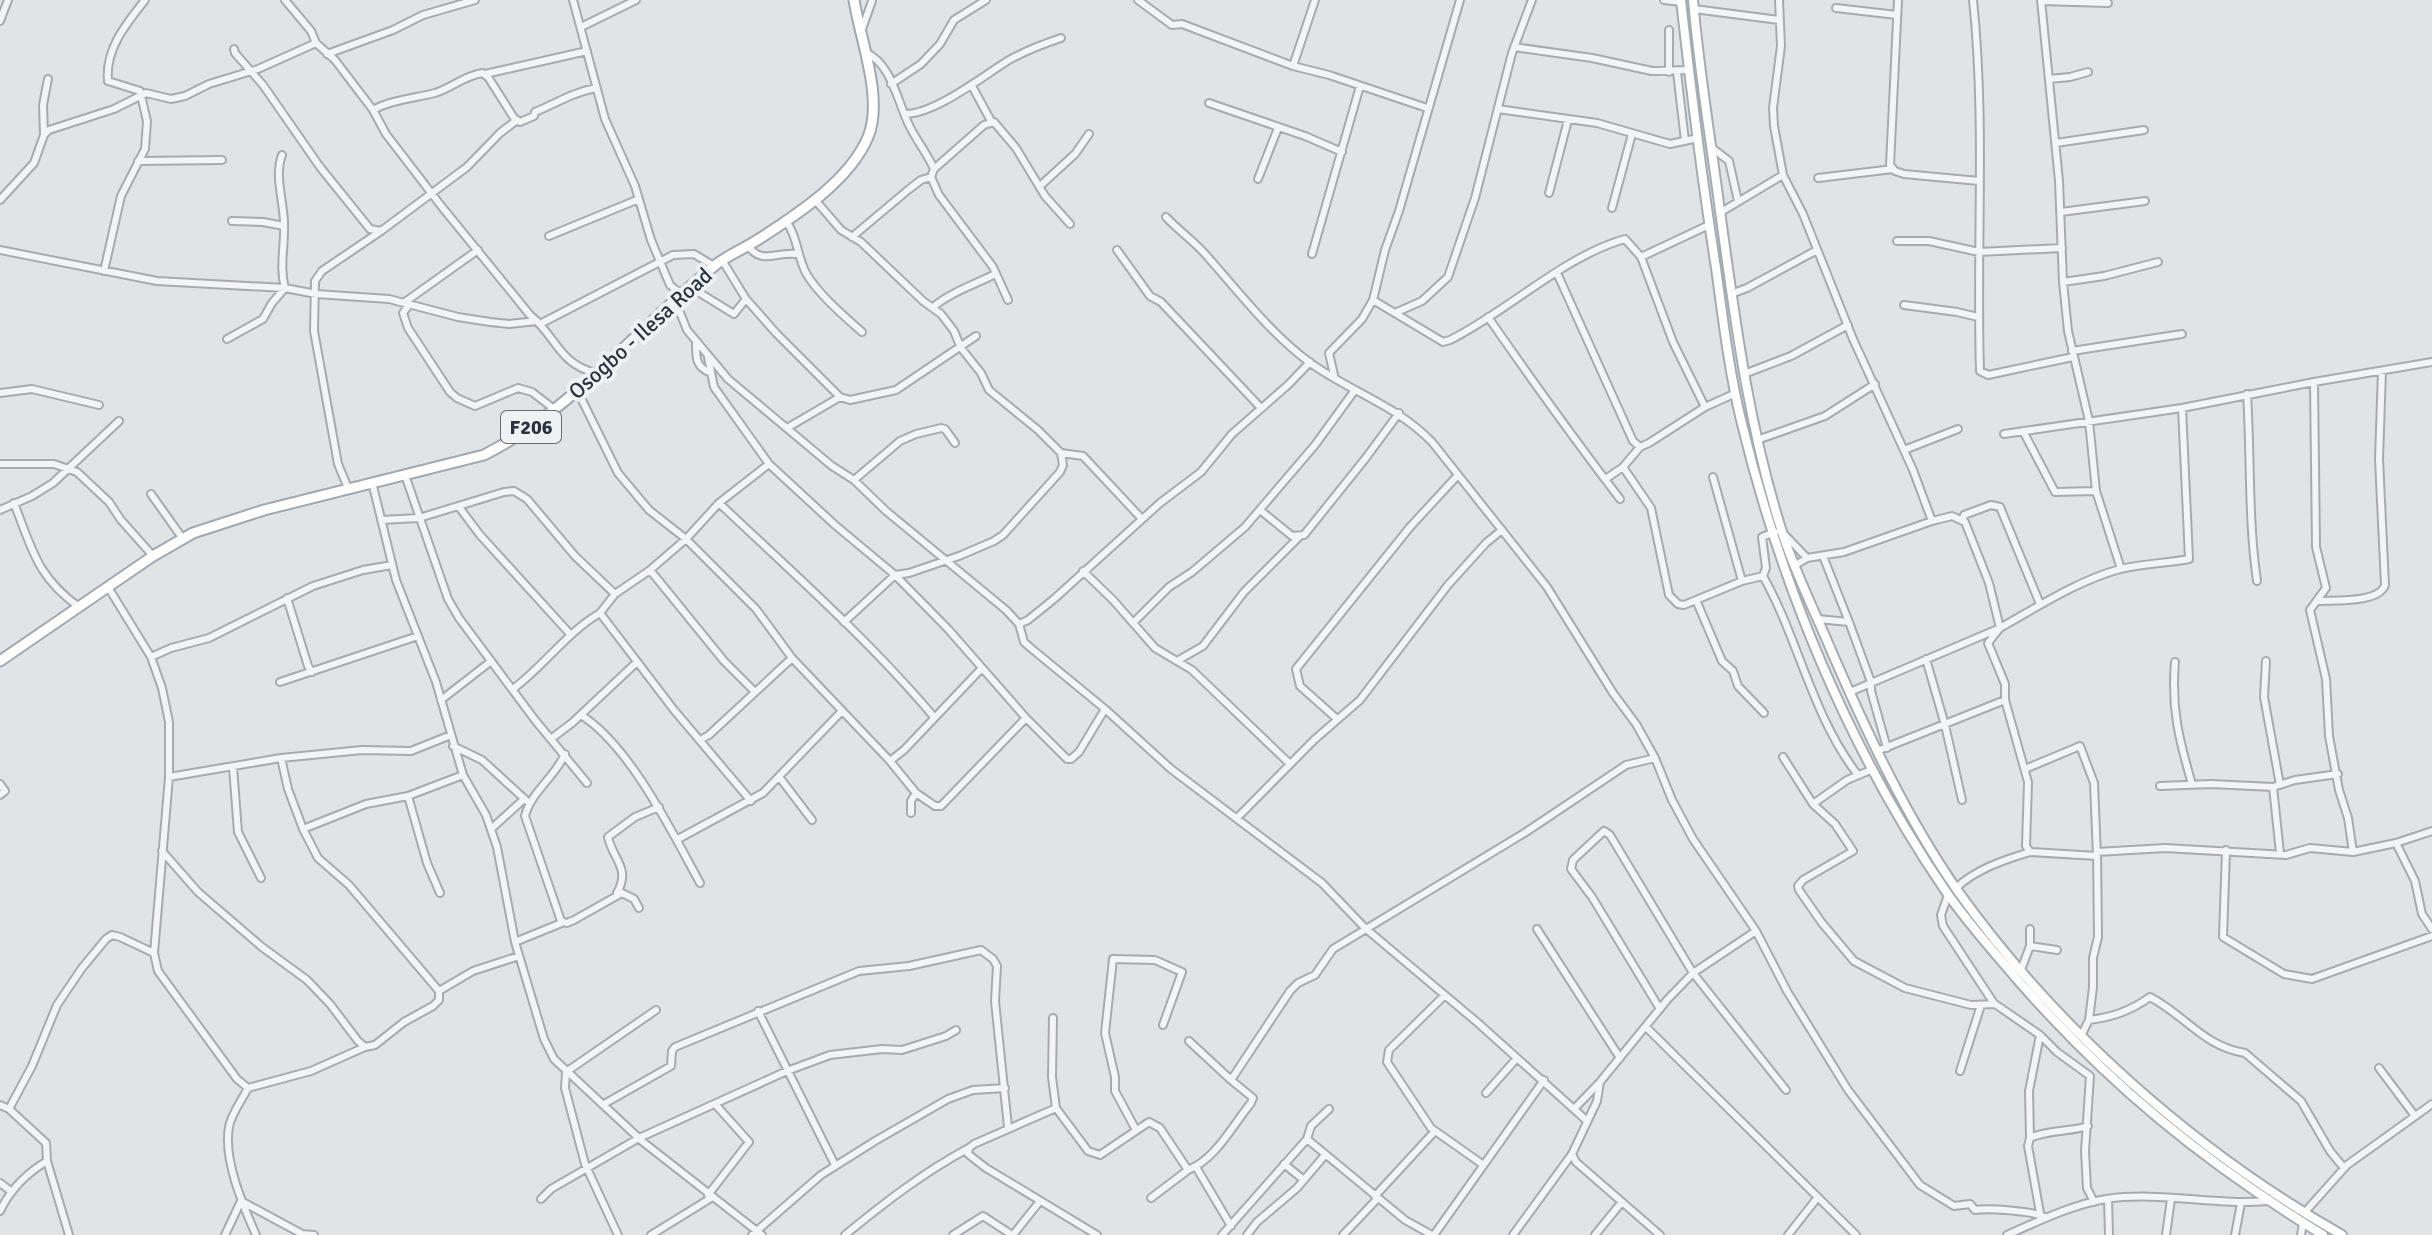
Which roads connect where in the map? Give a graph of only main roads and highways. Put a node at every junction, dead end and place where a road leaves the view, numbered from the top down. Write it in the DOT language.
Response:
graph roads {
  1 [pos="854,0"];
  2 [pos="1682,1"];
  3 [pos="1694,5"];
  4 [pos="1777,532"];
  5 [pos="0,661"];
  6 [pos="2323,1235"];
  7 [pos="2342,1235"];
  1 -- 5 [label="main road, Osogbo - Ilesa Road / F206"];
  2 -- 4 [label="main road"];
  3 -- 4 [label="main road"];
  4 -- 6 [label="main road"];
  4 -- 7 [label="main road"];
}
